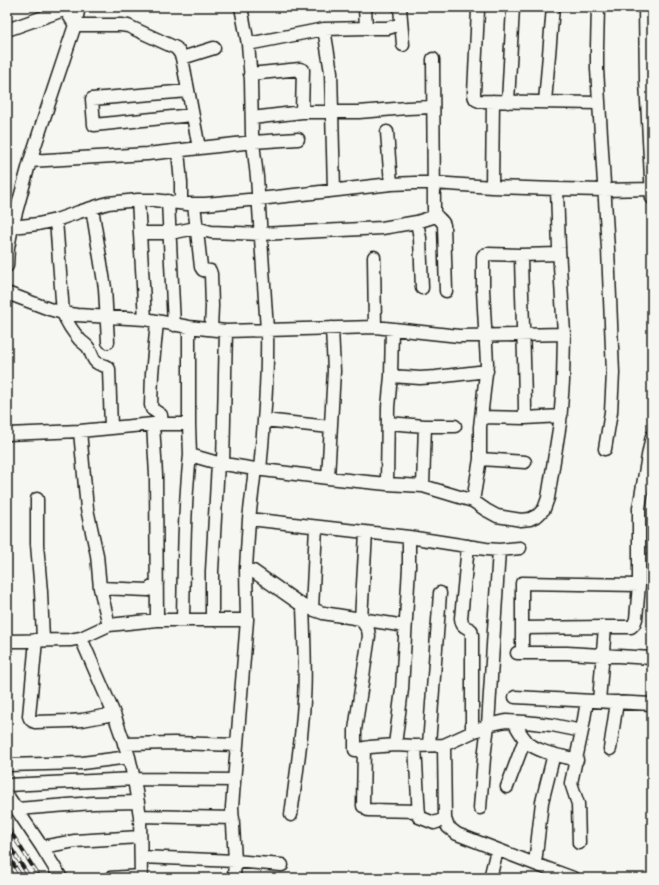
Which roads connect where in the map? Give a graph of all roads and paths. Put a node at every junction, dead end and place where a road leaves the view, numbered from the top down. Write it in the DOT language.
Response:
graph roads {
  1 [pos="79,7"];
  2 [pos="241,7"];
  3 [pos="365,7"];
  4 [pos="400,7"];
  5 [pos="513,7"];
  6 [pos="553,7"];
  7 [pos="598,7"];
  8 [pos="644,7"];
  9 [pos="67,8"];
  10 [pos="478,10"];
  11 [pos="401,24"];
  12 [pos="75,25"];
  13 [pos="366,28"];
  14 [pos="324,29"];
  15 [pos="7,30"];
  16 [pos="248,44"];
  17 [pos="403,45"];
  18 [pos="214,48"];
  19 [pos="182,58"];
  20 [pos="433,59"];
  21 [pos="250,74"];
  22 [pos="188,91"];
  23 [pos="492,101"];
  24 [pos="508,102"];
  25 [pos="545,102"];
  26 [pos="600,103"];
  27 [pos="433,107"];
  28 [pos="302,112"];
  29 [pos="332,113"];
  30 [pos="192,115"];
  31 [pos="252,118"];
  32 [pos="387,132"];
  33 [pos="298,139"];
  34 [pos="253,142"];
  35 [pos="198,148"];
  36 [pos="178,151"];
  37 [pos="30,161"];
  38 [pos="434,183"];
  39 [pos="391,184"];
  40 [pos="492,187"];
  41 [pos="557,189"];
  42 [pos="334,190"];
  43 [pos="604,190"];
  44 [pos="652,193"];
  45 [pos="259,199"];
  46 [pos="138,200"];
  47 [pos="168,201"];
  48 [pos="181,203"];
  49 [pos="194,204"];
  50 [pos="92,208"];
  51 [pos="436,216"];
  52 [pos="56,220"];
  53 [pos="417,222"];
  54 [pos="10,226"];
  55 [pos="196,228"];
  56 [pos="140,233"];
  57 [pos="170,233"];
  58 [pos="261,234"];
  59 [pos="8,248"];
  60 [pos="559,254"];
  61 [pos="521,256"];
  62 [pos="374,257"];
  63 [pos="7,266"];
  64 [pos="422,288"];
  65 [pos="446,291"];
  66 [pos="7,293"];
  67 [pos="64,313"];
  68 [pos="107,317"];
  69 [pos="151,321"];
  70 [pos="174,325"];
  71 [pos="189,327"];
  72 [pos="375,327"];
  73 [pos="332,328"];
  74 [pos="211,329"];
  75 [pos="392,329"];
  76 [pos="267,330"];
  77 [pos="226,331"];
  78 [pos="564,334"];
  79 [pos="486,335"];
  80 [pos="523,335"];
  81 [pos="108,342"];
  82 [pos="487,371"];
  83 [pos="391,376"];
  84 [pos="482,416"];
  85 [pos="561,416"];
  86 [pos="525,418"];
  87 [pos="264,420"];
  88 [pos="388,423"];
  89 [pos="158,424"];
  90 [pos="189,424"];
  91 [pos="425,426"];
  92 [pos="455,426"];
  93 [pos="330,427"];
  94 [pos="111,428"];
  95 [pos="80,431"];
  96 [pos="7,434"];
  97 [pos="652,436"];
  98 [pos="605,449"];
  99 [pos="190,455"];
  100 [pos="480,459"];
  101 [pos="525,462"];
  102 [pos="221,463"];
  103 [pos="258,470"];
  104 [pos="328,478"];
  105 [pos="387,484"];
  106 [pos="423,486"];
  107 [pos="37,499"];
  108 [pos="472,501"];
  109 [pos="249,519"];
  110 [pos="316,527"];
  111 [pos="366,533"];
  112 [pos="408,537"];
  113 [pos="468,546"];
  114 [pos="520,548"];
  115 [pos="499,550"];
  116 [pos="246,568"];
  117 [pos="157,583"];
  118 [pos="639,585"];
  119 [pos="100,588"];
  120 [pos="440,593"];
  121 [pos="307,607"];
  122 [pos="361,619"];
  123 [pos="157,620"];
  124 [pos="183,620"];
  125 [pos="212,620"];
  126 [pos="247,620"];
  127 [pos="109,625"];
  128 [pos="405,626"];
  129 [pos="605,627"];
  130 [pos="522,628"];
  131 [pos="81,638"];
  132 [pos="39,640"];
  133 [pos="7,641"];
  134 [pos="603,655"];
  135 [pos="652,658"];
  136 [pos="515,696"];
  137 [pos="586,701"];
  138 [pos="599,701"];
  139 [pos="617,702"];
  140 [pos="652,704"];
  141 [pos="114,714"];
  142 [pos="514,722"];
  143 [pos="488,725"];
  144 [pos="582,731"];
  145 [pos="472,732"];
  146 [pos="525,739"];
  147 [pos="124,744"];
  148 [pos="237,744"];
  149 [pos="444,744"];
  150 [pos="395,745"];
  151 [pos="415,746"];
  152 [pos="429,746"];
  153 [pos="364,748"];
  154 [pos="610,749"];
  155 [pos="554,754"];
  156 [pos="129,757"];
  157 [pos="577,760"];
  158 [pos="7,766"];
  159 [pos="134,779"];
  160 [pos="234,780"];
  161 [pos="7,785"];
  162 [pos="507,787"];
  163 [pos="7,795"];
  164 [pos="138,802"];
  165 [pos="480,808"];
  166 [pos="17,809"];
  167 [pos="419,811"];
  168 [pos="291,815"];
  169 [pos="140,816"];
  170 [pos="233,818"];
  171 [pos="445,819"];
  172 [pos="140,837"];
  173 [pos="579,843"];
  174 [pos="42,847"];
  175 [pos="497,850"];
  176 [pos="141,857"];
  177 [pos="235,861"];
  178 [pos="535,864"];
  179 [pos="282,865"];
  180 [pos="141,877"];
  181 [pos="61,878"];
  182 [pos="110,878"];
  183 [pos="234,878"];
  184 [pos="490,878"];
  185 [pos="573,878"];
  1 -- 12 [label="street"];
  2 -- 16 [label="street"];
  3 -- 13 [label="street"];
  4 -- 11 [label="street"];
  5 -- 24 [label="street"];
  6 -- 25 [label="street"];
  7 -- 26 [label="street"];
  8 -- 44 [label="street"];
  9 -- 12 [label="street"];
  9 -- 15 [label="street"];
  10 -- 23 [label="street"];
  11 -- 13 [label="street"];
  11 -- 17 [label="street"];
  12 -- 19 [label="street"];
  12 -- 37 [label="street"];
  13 -- 14 [label="street"];
  14 -- 16 [label="street"];
  14 -- 29 [label="street"];
  16 -- 21 [label="street"];
  18 -- 19 [label="street"];
  19 -- 22 [label="street"];
  20 -- 27 [label="street"];
  21 -- 28 [label="street"];
  21 -- 31 [label="street"];
  22 -- 30 [label="street"];
  22 -- 30 [label="street"];
  23 -- 24 [label="street"];
  23 -- 40 [label="street"];
  24 -- 25 [label="street"];
  25 -- 26 [label="street"];
  26 -- 43 [label="street"];
  27 -- 29 [label="street"];
  27 -- 38 [label="street"];
  28 -- 29 [label="street"];
  28 -- 31 [label="street"];
  29 -- 42 [label="street"];
  30 -- 35 [label="street"];
  31 -- 34 [label="street"];
  32 -- 39 [label="street"];
  33 -- 34 [label="street"];
  34 -- 35 [label="street"];
  34 -- 45 [label="street"];
  35 -- 36 [label="street"];
  36 -- 37 [label="street"];
  36 -- 48 [label="street"];
  37 -- 54 [label="street"];
  38 -- 39 [label="street"];
  38 -- 40 [label="street"];
  38 -- 51 [label="street"];
  39 -- 42 [label="street"];
  40 -- 41 [label="street"];
  41 -- 43 [label="street"];
  41 -- 60 [label="street"];
  42 -- 45 [label="street"];
  43 -- 44 [label="street"];
  43 -- 98 [label="street"];
  45 -- 49 [label="street"];
  45 -- 58 [label="street"];
  46 -- 47 [label="street"];
  46 -- 50 [label="street"];
  46 -- 56 [label="street"];
  47 -- 48 [label="street"];
  47 -- 57 [label="street"];
  48 -- 49 [label="street"];
  49 -- 55 [label="street"];
  50 -- 52 [label="street"];
  50 -- 68 [label="street"];
  51 -- 53 [label="street"];
  51 -- 65 [label="street"];
  52 -- 54 [label="street"];
  52 -- 67 [label="street"];
  53 -- 58 [label="street"];
  53 -- 64 [label="street"];
  54 -- 59 [label="street"];
  55 -- 57 [label="street"];
  55 -- 58 [label="street"];
  55 -- 74 [label="street"];
  56 -- 57 [label="street"];
  56 -- 69 [label="street"];
  57 -- 70 [label="street"];
  58 -- 76 [label="street"];
  59 -- 63 [label="street"];
  60 -- 61 [label="street"];
  60 -- 78 [label="street"];
  61 -- 79 [label="street"];
  61 -- 80 [label="street"];
  62 -- 72 [label="street"];
  66 -- 67 [label="street"];
  67 -- 68 [label="street"];
  67 -- 94 [label="street"];
  68 -- 69 [label="street"];
  68 -- 81 [label="street"];
  69 -- 70 [label="street"];
  69 -- 89 [label="street"];
  70 -- 71 [label="street"];
  71 -- 74 [label="street"];
  71 -- 90 [label="street"];
  72 -- 73 [label="street"];
  72 -- 75 [label="street"];
  73 -- 76 [label="street"];
  73 -- 93 [label="street"];
  74 -- 77 [label="street"];
  75 -- 79 [label="street"];
  75 -- 83 [label="street"];
  76 -- 77 [label="street"];
  76 -- 87 [label="street"];
  77 -- 102 [label="street"];
  78 -- 80 [label="street"];
  78 -- 85 [label="street"];
  79 -- 80 [label="street"];
  79 -- 82 [label="street"];
  80 -- 86 [label="street"];
  82 -- 83 [label="street"];
  82 -- 84 [label="street"];
  83 -- 88 [label="street"];
  84 -- 86 [label="street"];
  84 -- 100 [label="street"];
  85 -- 86 [label="street"];
  85 -- 108 [label="street"];
  87 -- 93 [label="street"];
  87 -- 103 [label="street"];
  88 -- 91 [label="street"];
  88 -- 105 [label="street"];
  89 -- 90 [label="street"];
  89 -- 94 [label="street"];
  89 -- 117 [label="street"];
  90 -- 99 [label="street"];
  91 -- 92 [label="street"];
  91 -- 106 [label="street"];
  93 -- 104 [label="street"];
  94 -- 95 [label="street"];
  95 -- 96 [label="street"];
  95 -- 119 [label="street"];
  97 -- 118 [label="street"];
  99 -- 102 [label="street"];
  99 -- 124 [label="street"];
  100 -- 101 [label="street"];
  100 -- 108 [label="street"];
  102 -- 103 [label="street"];
  102 -- 125 [label="street"];
  103 -- 104 [label="street"];
  103 -- 109 [label="street"];
  104 -- 105 [label="street"];
  105 -- 106 [label="street"];
  106 -- 108 [label="street"];
  107 -- 132 [label="street"];
  109 -- 110 [label="street"];
  109 -- 116 [label="street"];
  110 -- 111 [label="street"];
  110 -- 121 [label="street"];
  111 -- 112 [label="street"];
  111 -- 122 [label="street"];
  112 -- 113 [label="street"];
  112 -- 128 [label="street"];
  113 -- 115 [label="street"];
  113 -- 145 [label="street"];
  114 -- 115 [label="street"];
  115 -- 143 [label="street"];
  116 -- 121 [label="street"];
  116 -- 126 [label="street"];
  117 -- 119 [label="street"];
  117 -- 123 [label="street"];
  118 -- 129 [label="street"];
  118 -- 130 [label="street"];
  119 -- 127 [label="street"];
  120 -- 152 [label="street"];
  121 -- 122 [label="street"];
  121 -- 168 [label="street"];
  122 -- 128 [label="street"];
  122 -- 153 [label="street"];
  123 -- 124 [label="street"];
  123 -- 127 [label="street"];
  124 -- 125 [label="street"];
  125 -- 126 [label="street"];
  126 -- 148 [label="street"];
  127 -- 131 [label="street"];
  128 -- 150 [label="street"];
  129 -- 130 [label="street"];
  129 -- 134 [label="street"];
  130 -- 134 [label="street"];
  131 -- 132 [label="street"];
  131 -- 141 [label="street"];
  132 -- 133 [label="street"];
  132 -- 141 [label="street"];
  134 -- 135 [label="street"];
  134 -- 138 [label="street"];
  136 -- 137 [label="street"];
  137 -- 138 [label="street"];
  137 -- 144 [label="street"];
  138 -- 139 [label="street"];
  139 -- 140 [label="street"];
  139 -- 154 [label="street"];
  141 -- 147 [label="street"];
  142 -- 143 [label="street"];
  142 -- 144 [label="street"];
  142 -- 146 [label="street"];
  143 -- 145 [label="street"];
  143 -- 165 [label="street"];
  144 -- 157 [label="street"];
  145 -- 149 [label="street"];
  146 -- 155 [label="street"];
  146 -- 162 [label="street"];
  147 -- 148 [label="street"];
  147 -- 156 [label="street"];
  148 -- 160 [label="street"];
  149 -- 152 [label="street"];
  149 -- 171 [label="street"];
  150 -- 151 [label="street"];
  150 -- 153 [label="street"];
  151 -- 152 [label="street"];
  151 -- 167 [label="street"];
  153 -- 167 [label="street"];
  155 -- 157 [label="street"];
  155 -- 178 [label="street"];
  156 -- 158 [label="street"];
  156 -- 159 [label="street"];
  157 -- 173 [label="street"];
  158 -- 161 [label="street"];
  159 -- 160 [label="street"];
  159 -- 161 [label="street"];
  159 -- 164 [label="street"];
  160 -- 170 [label="street"];
  161 -- 163 [label="street"];
  163 -- 166 [label="street"];
  164 -- 166 [label="street"];
  164 -- 169 [label="street"];
  166 -- 174 [label="street"];
  167 -- 171 [label="street"];
  169 -- 170 [label="street"];
  169 -- 172 [label="street"];
  170 -- 177 [label="street"];
  171 -- 175 [label="street"];
  172 -- 174 [label="street"];
  172 -- 176 [label="street"];
  174 -- 181 [label="street"];
  175 -- 178 [label="street"];
  175 -- 184 [label="street"];
  176 -- 177 [label="street"];
  176 -- 180 [label="street"];
  177 -- 179 [label="street"];
  177 -- 183 [label="street"];
  178 -- 185 [label="street"];
  180 -- 182 [label="street"];
}
